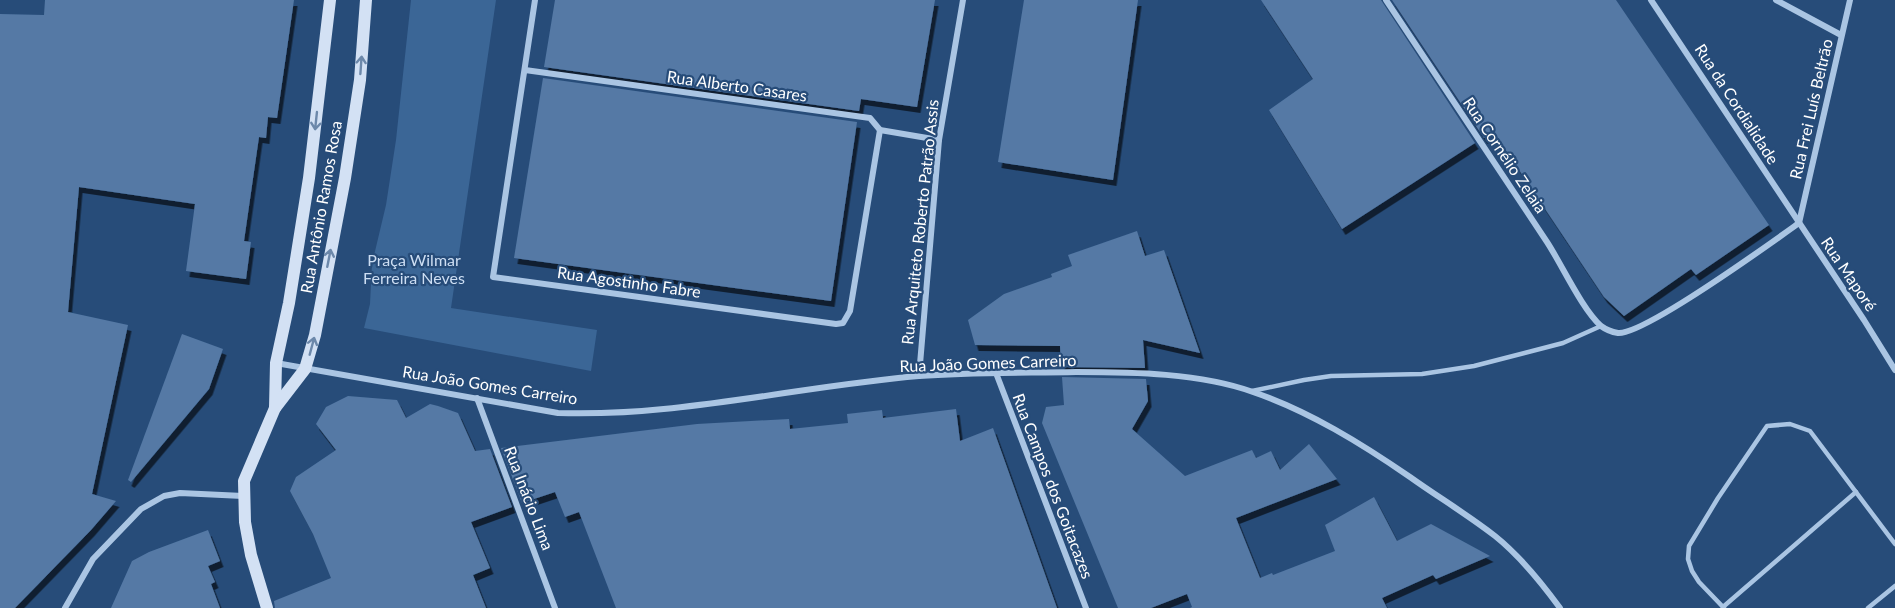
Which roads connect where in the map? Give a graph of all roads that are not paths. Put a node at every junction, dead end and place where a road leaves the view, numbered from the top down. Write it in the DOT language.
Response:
graph roads {
  1 [pos="330,0"];
  2 [pos="366,0"];
  3 [pos="535,0"];
  4 [pos="963,0"];
  5 [pos="1386,0"];
  6 [pos="1652,0"];
  7 [pos="1776,0"];
  8 [pos="1850,0"];
  9 [pos="1841,35"];
  10 [pos="525,70"];
  11 [pos="880,130"];
  12 [pos="939,140"];
  13 [pos="1799,223"];
  14 [pos="1601,326"];
  15 [pos="276,363"];
  16 [pos="305,369"];
  17 [pos="1895,370"];
  18 [pos="996,373"];
  19 [pos="919,376"];
  20 [pos="1252,391"];
  21 [pos="477,398"];
  22 [pos="275,408"];
  23 [pos="1856,492"];
  24 [pos="243,496"];
  25 [pos="1895,544"];
  26 [pos="1895,586"];
  27 [pos="1724,607"];
  28 [pos="65,608"];
  29 [pos="267,608"];
  30 [pos="555,608"];
  31 [pos="1086,608"];
  32 [pos="1560,608"];
  33 [pos="1868,608"];
  1 -- 15 [label="main road, Rua Antônio Ramos Rosa, one-way"];
  16 -- 2 [label="main road, Rua Antônio Ramos Rosa, one-way"];
  3 -- 10 [label="street, Rua Agostinho Fabre"];
  4 -- 12 [label="street, Rua Arquiteto Roberto Patrão Assis"];
  5 -- 14 [label="street, Rua Cornélio Zelaia"];
  6 -- 13 [label="street, Rua da Cordialidade"];
  7 -- 9 [label="street"];
  8 -- 9 [label="street, Rua Frei Luís Beltrão"];
  9 -- 13 [label="street, Rua Frei Luís Beltrão"];
  10 -- 11 [label="street, Rua Alberto Casares"];
  10 -- 11 [label="street, Rua Agostinho Fabre"];
  11 -- 12 [label="street, Rua Alberto Casares"];
  12 -- 19 [label="street, Rua Arquiteto Roberto Patrão Assis"];
  13 -- 14 [label="street"];
  13 -- 17 [label="street, Rua Maporé"];
  14 -- 20 [label="lane"];
  15 -- 16 [label="street, Rua João Gomes Carreiro"];
  15 -- 22 [label="main road, Rua Antônio Ramos Rosa"];
  16 -- 21 [label="street, Rua João Gomes Carreiro"];
  16 -- 22 [label="main road, Rua Antônio Ramos Rosa"];
  18 -- 19 [label="street, Rua João Gomes Carreiro"];
  18 -- 20 [label="street, Rua João Gomes Carreiro"];
  18 -- 31 [label="street, Rua Campos dos Goitacazes"];
  19 -- 21 [label="street, Rua João Gomes Carreiro"];
  20 -- 32 [label="street, Rua João Gomes Carreiro"];
  21 -- 30 [label="street, Rua Inácio Lima"];
  22 -- 24 [label="main road, Rua Antônio Ramos Rosa"];
  23 -- 25 [label="lane"];
  23 -- 27 [label="lane"];
  23 -- 27 [label="lane"];
  24 -- 28 [label="street"];
  24 -- 29 [label="main road, Rua Antônio Ramos Rosa"];
  26 -- 33 [label="lane"];
}
